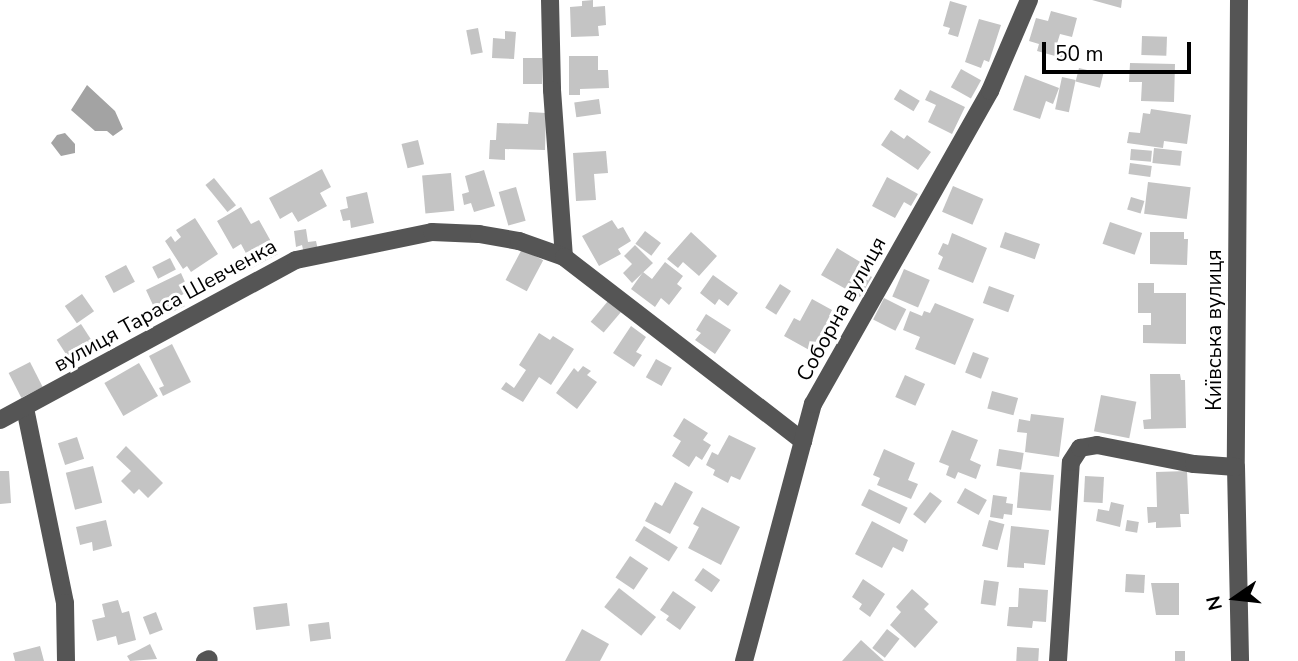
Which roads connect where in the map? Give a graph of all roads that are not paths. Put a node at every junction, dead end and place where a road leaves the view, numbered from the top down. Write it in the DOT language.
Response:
graph roads {
  1 [pos="550,0"];
  2 [pos="1029,0"];
  3 [pos="1239,0"];
  4 [pos="564,257"];
  5 [pos="25,408"];
  6 [pos="0,420"];
  7 [pos="803,441"];
  8 [pos="1236,467"];
  9 [pos="66,661"];
  10 [pos="744,661"];
  11 [pos="1058,661"];
  12 [pos="1240,661"];
  1 -- 4 [label="street"];
  2 -- 7 [label="street, Соборна вулиця"];
  3 -- 8 [label="street, Київська вулиця"];
  4 -- 5 [label="street, вулиця Тараса Шевченка"];
  4 -- 7 [label="street, вулиця Тараса Шевченка"];
  5 -- 6 [label="street, вулиця Тараса Шевченка"];
  5 -- 9 [label="street"];
  7 -- 10 [label="street, Соборна вулиця"];
  8 -- 11 [label="street"];
  8 -- 12 [label="street, Київська вулиця"];
}
